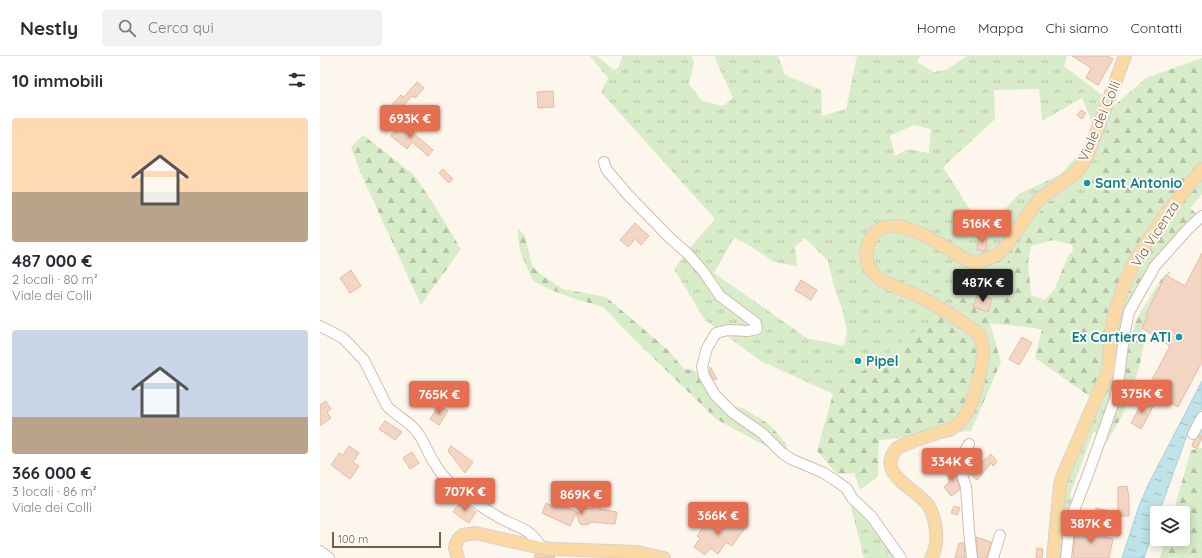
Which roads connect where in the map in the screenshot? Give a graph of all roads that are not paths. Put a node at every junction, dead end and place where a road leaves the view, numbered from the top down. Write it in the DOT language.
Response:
graph roads {
  1 [pos="1126,56"];
  2 [pos="604,162"];
  3 [pos="1202,169"];
  4 [pos="1202,216"];
  5 [pos="320,326"];
  6 [pos="1202,417"];
  7 [pos="1193,434"];
  8 [pos="970,444"];
  9 [pos="1000,535"];
  10 [pos="542,548"];
  11 [pos="320,551"];
  12 [pos="330,558"];
  13 [pos="458,558"];
  14 [pos="664,558"];
  15 [pos="901,558"];
  16 [pos="932,558"];
  17 [pos="972,558"];
  18 [pos="993,558"];
  19 [pos="1053,558"];
  20 [pos="1066,558"];
  1 -- 16 [label="main road, Viale dei Colli"];
  2 -- 15 [label="street"];
  3 -- 19 [label="main road, Via Vicenza"];
  4 -- 20 [label="street"];
  5 -- 10 [label="street"];
  6 -- 7 [label="street"];
  8 -- 17 [label="street"];
  9 -- 18 [label="street"];
  10 -- 13 [label="main road"];
  10 -- 14 [label="main road"];
  11 -- 12 [label="street"];
}
